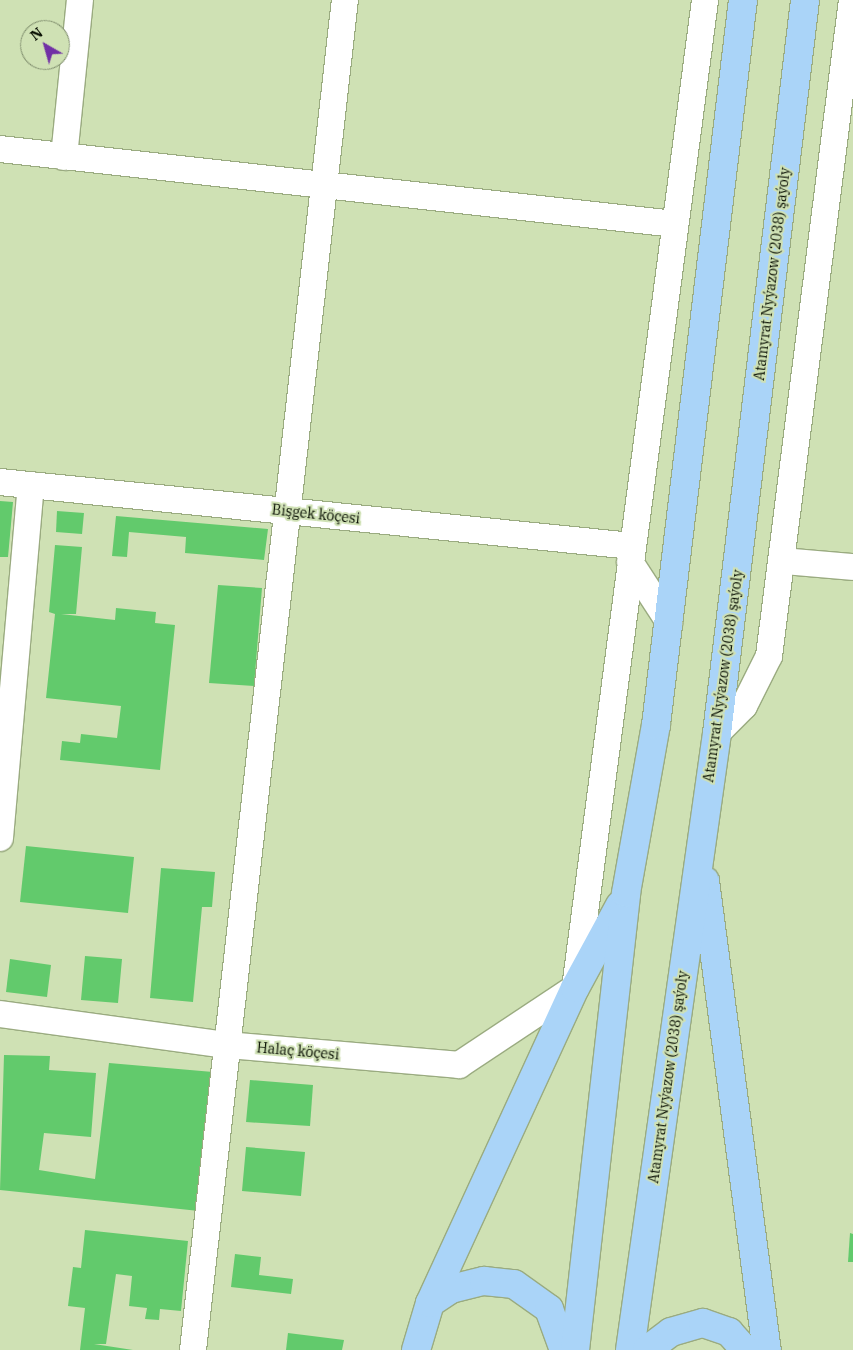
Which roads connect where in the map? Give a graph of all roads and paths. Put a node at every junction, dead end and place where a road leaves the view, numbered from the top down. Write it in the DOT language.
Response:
graph roads {
  1 [pos="80,0"];
  2 [pos="345,0"];
  3 [pos="705,0"];
  4 [pos="742,0"];
  5 [pos="805,0"];
  6 [pos="852,0"];
  7 [pos="0,149"];
  8 [pos="64,157"];
  9 [pos="324,187"];
  10 [pos="675,224"];
  11 [pos="0,482"];
  12 [pos="31,486"];
  13 [pos="289,512"];
  14 [pos="631,554"];
  15 [pos="783,561"];
  16 [pos="853,567"];
  17 [pos="669,622"];
  18 [pos="717,733"];
  19 [pos="0,838"];
  20 [pos="700,842"];
  21 [pos="626,893"];
  22 [pos="575,988"];
  23 [pos="0,1014"];
  24 [pos="227,1045"];
  25 [pos="430,1303"];
  26 [pos="193,1350"];
  27 [pos="416,1350"];
  28 [pos="564,1350"];
  29 [pos="575,1350"];
  30 [pos="630,1350"];
  31 [pos="647,1350"];
  32 [pos="746,1350"];
  33 [pos="767,1350"];
  1 -- 8 [label="street"];
  2 -- 9 [label="street"];
  3 -- 10 [label="street"];
  4 -- 17 [label="main road"];
  5 -- 18 [label="main road, Atamyrat Nyýazow (2038) şaýoly"];
  6 -- 15 [label="street"];
  7 -- 8 [label="street"];
  8 -- 9 [label="street"];
  9 -- 10 [label="street"];
  9 -- 13 [label="street"];
  10 -- 14 [label="street"];
  11 -- 12 [label="street, Bişgek köçesi"];
  12 -- 13 [label="street, Bişgek köçesi"];
  12 -- 19 [label="street"];
  13 -- 14 [label="street, Bişgek köçesi"];
  13 -- 24 [label="street"];
  14 -- 17 [label="street"];
  14 -- 22 [label="street"];
  15 -- 16 [label="street"];
  15 -- 18 [label="street"];
  17 -- 21 [label="main road"];
  18 -- 20 [label="main road, Atamyrat Nyýazow (2038) şaýoly"];
  20 -- 30 [label="main road, Atamyrat Nyýazow (2038) şaýoly"];
  20 -- 33 [label="main road"];
  21 -- 22 [label="main road"];
  21 -- 29 [label="main road"];
  22 -- 24 [label="street, Halaç köçesi"];
  22 -- 25 [label="main road"];
  23 -- 24 [label="street, Halaç köçesi"];
  24 -- 26 [label="street"];
  25 -- 27 [label="main road"];
  25 -- 28 [label="main road"];
  31 -- 32 [label="main road"];
}
